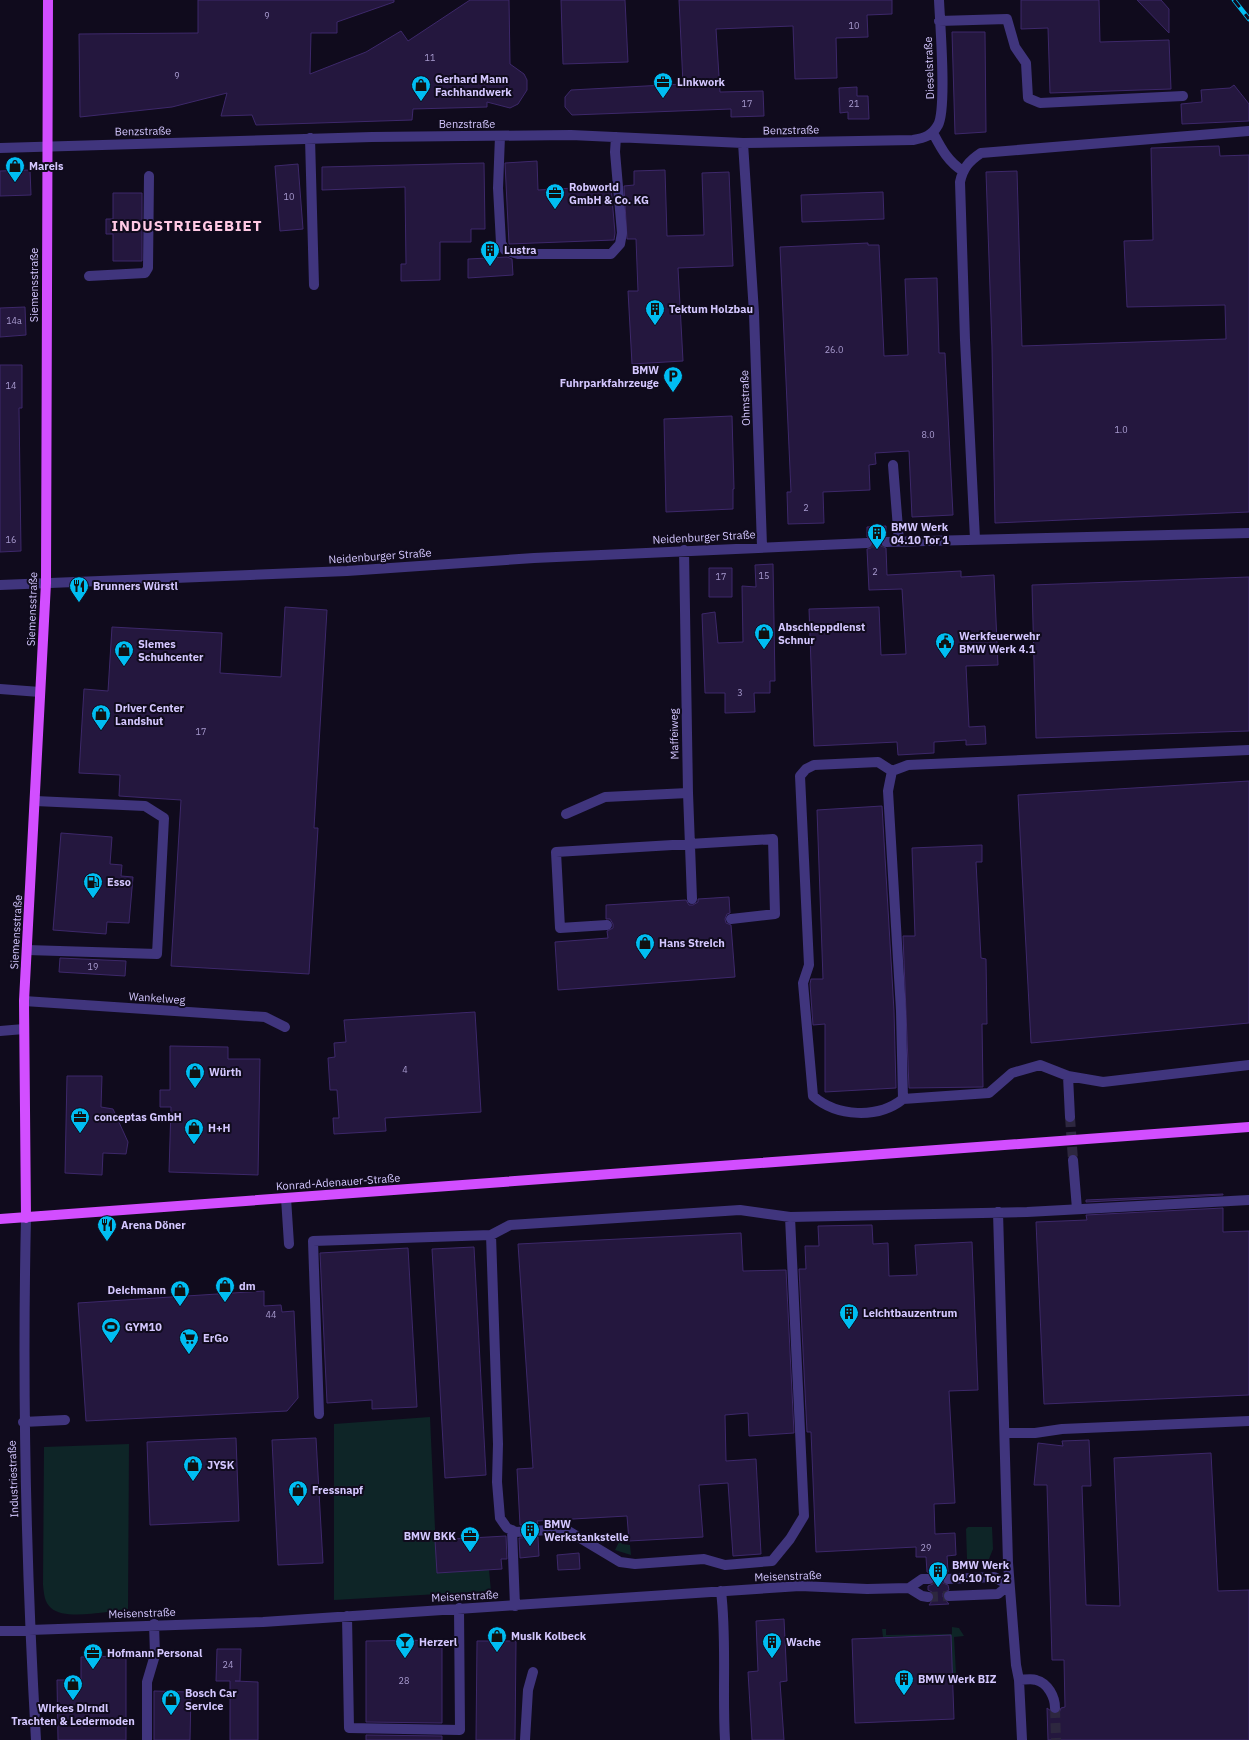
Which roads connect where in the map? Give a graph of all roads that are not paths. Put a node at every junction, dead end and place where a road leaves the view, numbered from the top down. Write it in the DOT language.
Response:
graph roads {
  1 [pos="48,0"];
  2 [pos="939,0"];
  3 [pos="940,21"];
  4 [pos="1183,96"];
  5 [pos="1249,131"];
  6 [pos="933,133"];
  7 [pos="500,136"];
  8 [pos="616,137"];
  9 [pos="310,138"];
  10 [pos="743,143"];
  11 [pos="47,146"];
  12 [pos="0,148"];
  13 [pos="962,171"];
  14 [pos="148,176"];
  15 [pos="89,276"];
  16 [pos="314,285"];
  17 [pos="893,464"];
  18 [pos="1249,533"];
  19 [pos="975,539"];
  20 [pos="899,541"];
  21 [pos="867,542"];
  22 [pos="886,542"];
  23 [pos="762,546"];
  24 [pos="684,550"];
  25 [pos="46,583"];
  26 [pos="0,585"];
  27 [pos="0,689"];
  28 [pos="40,692"];
  29 [pos="1249,750"];
  30 [pos="892,771"];
  31 [pos="688,793"];
  32 [pos="35,801"];
  33 [pos="566,814"];
  34 [pos="690,844"];
  35 [pos="692,899"];
  36 [pos="731,919"];
  37 [pos="607,925"];
  38 [pos="27,950"];
  39 [pos="24,1001"];
  40 [pos="285,1027"];
  41 [pos="24,1029"];
  42 [pos="0,1032"];
  43 [pos="1249,1065"];
  44 [pos="1068,1076"];
  45 [pos="903,1099"];
  46 [pos="1070,1117"];
  47 [pos="1249,1127"];
  48 [pos="1073,1160"];
  49 [pos="286,1198"];
  50 [pos="1249,1200"];
  51 [pos="1077,1208"];
  52 [pos="998,1212"];
  53 [pos="790,1217"];
  54 [pos="26,1218"];
  55 [pos="0,1220"];
  56 [pos="491,1235"];
  57 [pos="289,1244"];
  58 [pos="319,1414"];
  59 [pos="65,1420"];
  60 [pos="1249,1421"];
  61 [pos="23,1422"];
  62 [pos="1005,1433"];
  63 [pos="512,1530"];
  64 [pos="929,1579"];
  65 [pos="948,1579"];
  66 [pos="1009,1585"];
  67 [pos="909,1588"];
  68 [pos="721,1591"];
  69 [pos="949,1596"];
  70 [pos="928,1597"];
  71 [pos="515,1606"];
  72 [pos="459,1608"];
  73 [pos="347,1616"];
  74 [pos="154,1624"];
  75 [pos="29,1629"];
  76 [pos="0,1631"];
  77 [pos="532,1672"];
  78 [pos="1019,1680"];
  79 [pos="1055,1708"];
  80 [pos="36,1740"];
  81 [pos="147,1740"];
  82 [pos="525,1740"];
  83 [pos="725,1740"];
  84 [pos="1022,1740"];
  1 -- 11 [label="main road, Siemensstraße"];
  2 -- 3 [label="street, Dieselstraße"];
  3 -- 4 [label="street"];
  3 -- 6 [label="street, Dieselstraße"];
  5 -- 13 [label="street"];
  6 -- 10 [label="street, Benzstraße"];
  6 -- 13 [label="street"];
  7 -- 8 [label="street, Benzstraße"];
  7 -- 8 [label="street"];
  7 -- 9 [label="street, Benzstraße"];
  8 -- 10 [label="street, Benzstraße"];
  9 -- 11 [label="street, Benzstraße"];
  9 -- 16 [label="street"];
  10 -- 23 [label="street, Ohmstraße"];
  11 -- 12 [label="street, Benzstraße"];
  11 -- 25 [label="main road, Siemensstraße"];
  13 -- 19 [label="street"];
  14 -- 15 [label="street"];
  17 -- 20 [label="street"];
  18 -- 19 [label="street"];
  19 -- 20 [label="street"];
  20 -- 22 [label="street"];
  21 -- 23 [label="street"];
  23 -- 24 [label="street, Neidenburger Straße"];
  24 -- 25 [label="street, Neidenburger Straße"];
  24 -- 31 [label="street, Maffeiweg"];
  25 -- 26 [label="street, Neidenburger Straße"];
  25 -- 28 [label="main road, Siemensstraße"];
  27 -- 28 [label="street"];
  28 -- 32 [label="main road, Siemensstraße"];
  29 -- 30 [label="street"];
  30 -- 45 [label="street"];
  30 -- 45 [label="street"];
  31 -- 33 [label="street"];
  31 -- 34 [label="street, Maffeiweg"];
  32 -- 38 [label="main road, Siemensstraße"];
  32 -- 38 [label="street"];
  34 -- 35 [label="street, Maffeiweg"];
  34 -- 36 [label="street"];
  34 -- 37 [label="street"];
  38 -- 39 [label="main road, Siemensstraße"];
  39 -- 40 [label="street, Wankelweg"];
  39 -- 41 [label="main road, Siemensstraße"];
  41 -- 42 [label="street"];
  41 -- 54 [label="main road, Siemensstraße"];
  43 -- 44 [label="street"];
  44 -- 45 [label="street"];
  44 -- 46 [label="street"];
  47 -- 49 [label="main road, Konrad-Adenauer-Straße"];
  48 -- 51 [label="street"];
  49 -- 54 [label="main road, Konrad-Adenauer-Straße"];
  49 -- 57 [label="street"];
  50 -- 51 [label="street"];
  51 -- 52 [label="street"];
  52 -- 53 [label="street"];
  52 -- 62 [label="street"];
  53 -- 56 [label="street"];
  53 -- 63 [label="street"];
  54 -- 55 [label="main road, Konrad-Adenauer-Straße"];
  54 -- 61 [label="street, Industriestraße"];
  56 -- 58 [label="street"];
  56 -- 63 [label="street"];
  59 -- 61 [label="street"];
  60 -- 62 [label="street"];
  61 -- 75 [label="street, Industriestraße"];
  62 -- 66 [label="street"];
  63 -- 71 [label="street"];
  64 -- 67 [label="street"];
  65 -- 66 [label="street"];
  66 -- 69 [label="street"];
  66 -- 78 [label="street"];
  67 -- 68 [label="street, Meisenstraße"];
  67 -- 70 [label="street, Meisenstraße"];
  68 -- 71 [label="street, Meisenstraße"];
  68 -- 83 [label="street"];
  71 -- 72 [label="street, Meisenstraße"];
  72 -- 73 [label="street, Meisenstraße"];
  72 -- 73 [label="street"];
  73 -- 74 [label="street, Meisenstraße"];
  74 -- 75 [label="street, Meisenstraße"];
  74 -- 81 [label="street"];
  75 -- 76 [label="street, Meisenstraße"];
  75 -- 80 [label="street, Industriestraße"];
  77 -- 82 [label="street"];
  78 -- 79 [label="street"];
  78 -- 84 [label="street"];
}
